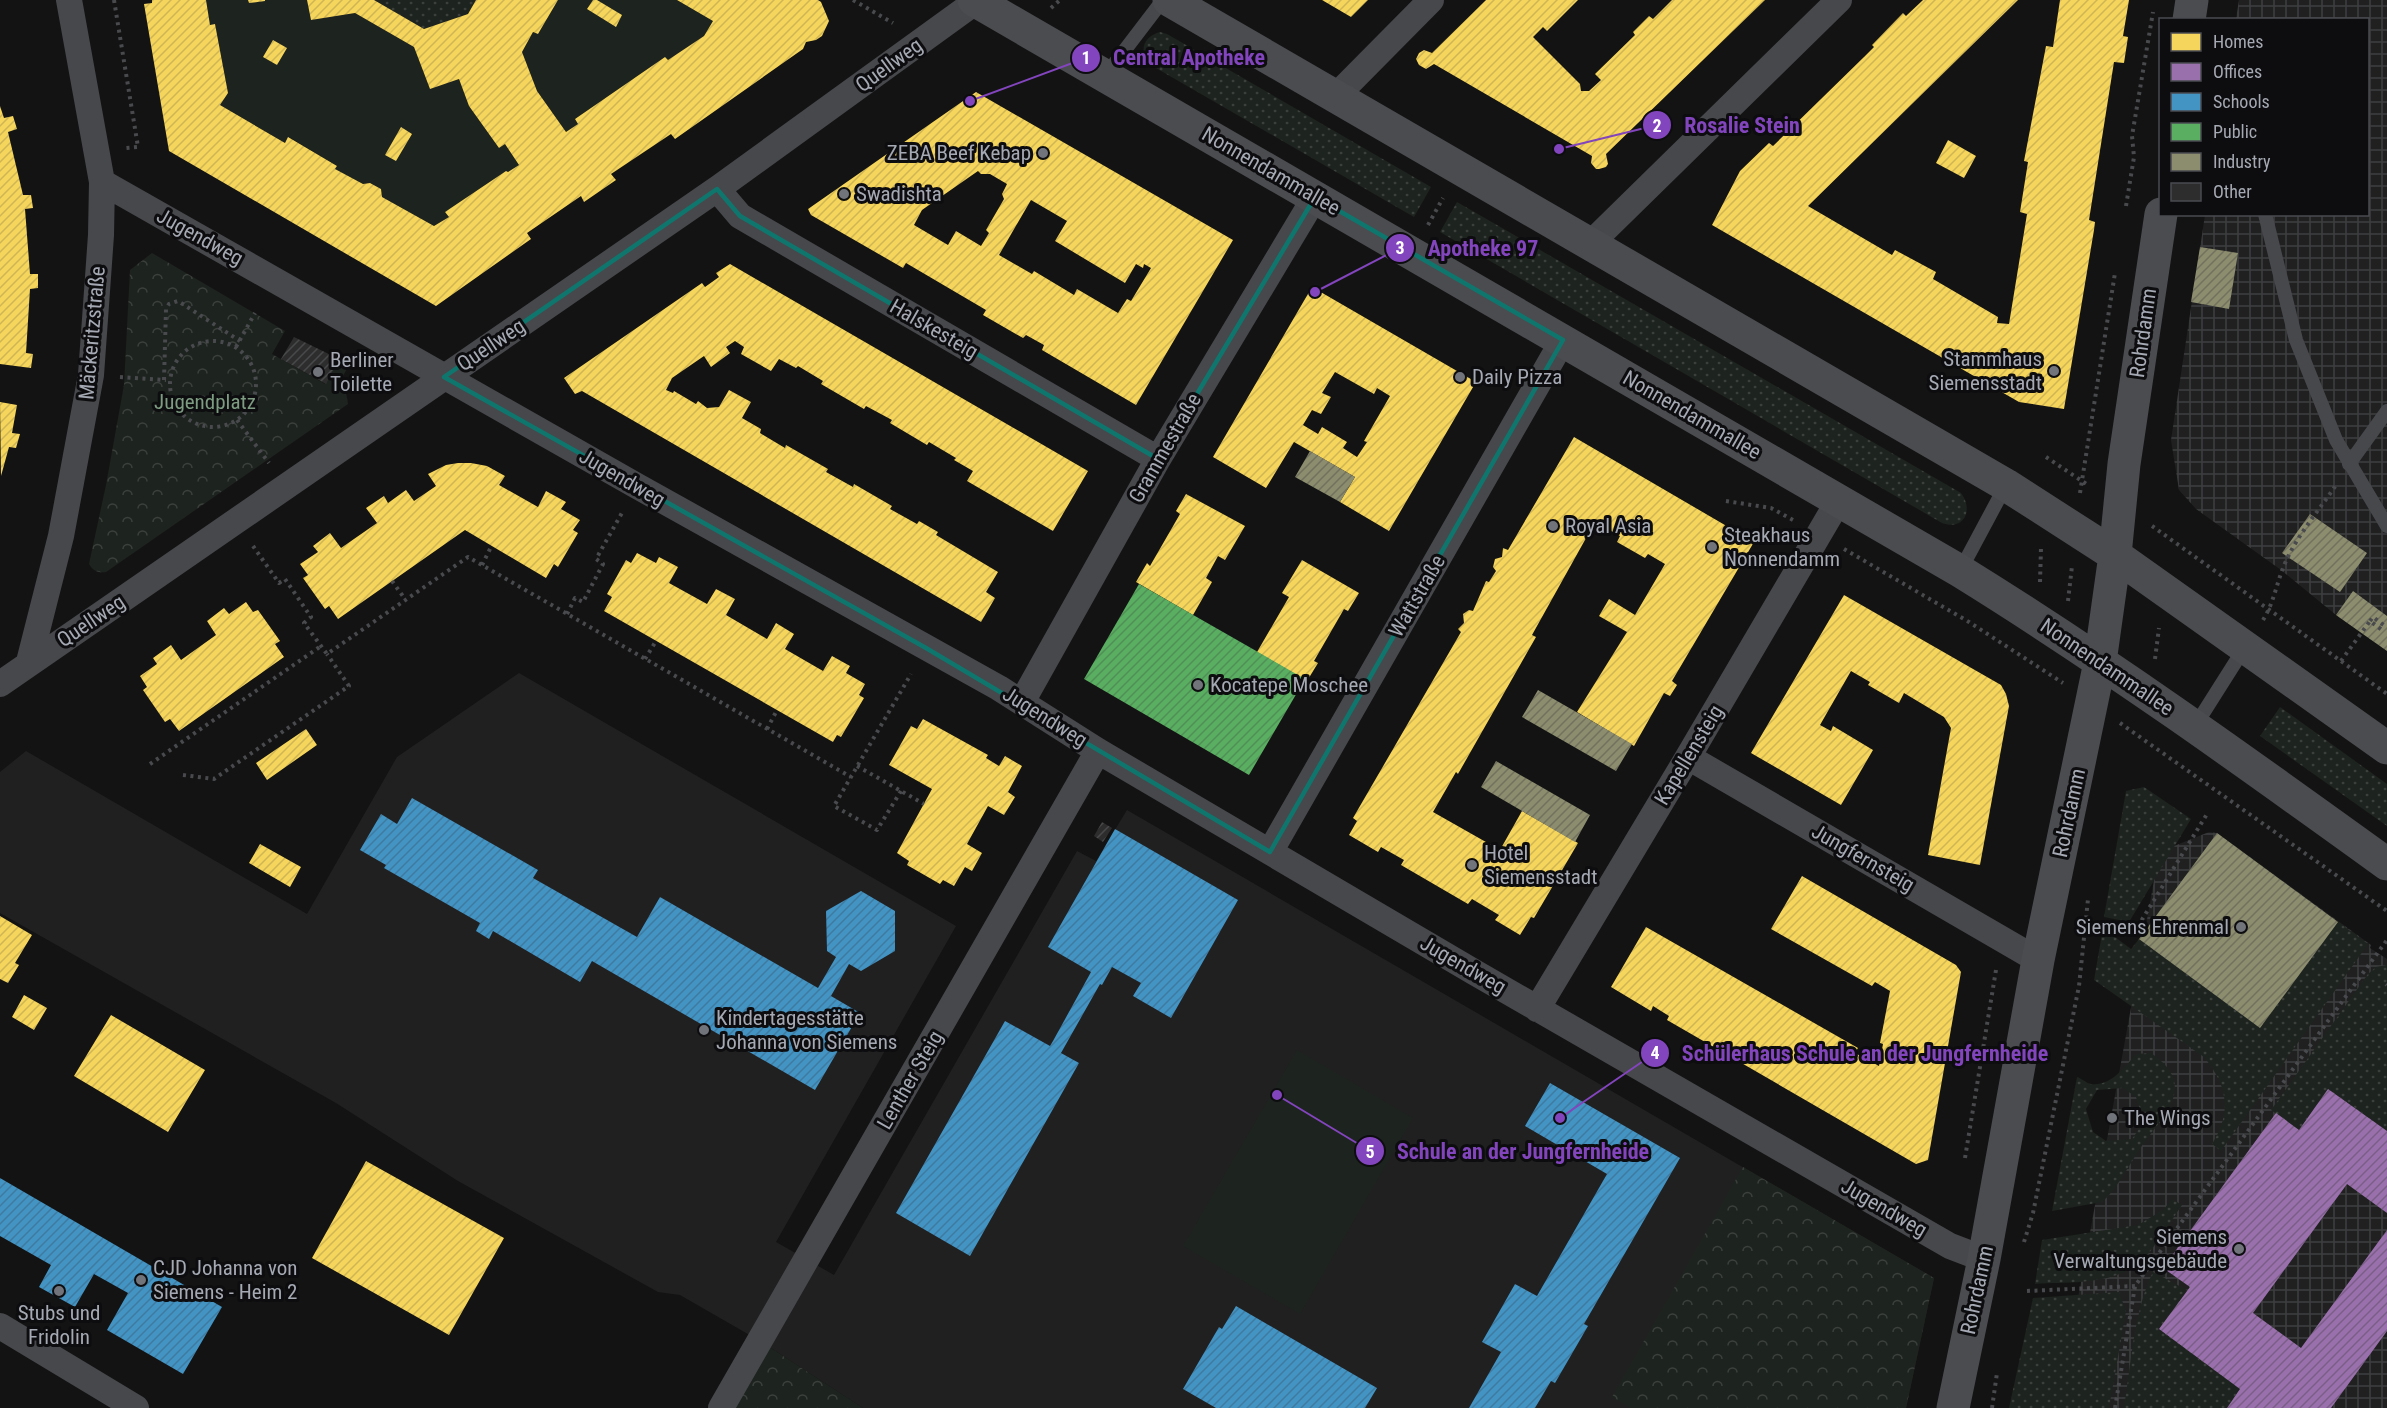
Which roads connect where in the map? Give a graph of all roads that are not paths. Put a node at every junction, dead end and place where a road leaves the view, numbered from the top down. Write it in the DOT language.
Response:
graph roads {
  1 [pos="69,0"];
  2 [pos="976,0"];
  3 [pos="1163,0"];
  4 [pos="1169,0"];
  5 [pos="1431,0"];
  6 [pos="1839,0"];
  7 [pos="2192,0"];
  8 [pos="2189,18"];
  9 [pos="1105,76"];
  10 [pos="1335,96"];
  11 [pos="102,182"];
  12 [pos="717,189"];
  13 [pos="1315,196"];
  14 [pos="2161,216"];
  15 [pos="2265,216"];
  16 [pos="1590,244"];
  17 [pos="1563,340"];
  18 [pos="444,377"];
  19 [pos="2387,411"];
  20 [pos="1158,459"];
  21 [pos="2349,464"];
  22 [pos="2006,485"];
  23 [pos="1839,500"];
  24 [pos="2387,526"];
  25 [pos="2115,555"];
  26 [pos="1960,571"];
  27 [pos="2246,647"];
  28 [pos="29,662"];
  29 [pos="2100,662"];
  30 [pos="0,684"];
  31 [pos="1022,702"];
  32 [pos="2195,726"];
  33 [pos="2387,748"];
  34 [pos="1098,751"];
  35 [pos="1688,757"];
  36 [pos="1270,852"];
  37 [pos="2387,864"];
  38 [pos="2038,960"];
  39 [pos="1537,1009"];
  40 [pos="1984,1259"];
  41 [pos="0,1326"];
  42 [pos="136,1408"];
  43 [pos="721,1408"];
  44 [pos="1953,1408"];
  1 -- 11 [label="street, Mäckeritzstraße"];
  2 -- 9 [label="main road, Nonnendammallee"];
  2 -- 12 [label="street, Quellweg"];
  3 -- 9 [label="lane"];
  4 -- 10 [label="main road"];
  5 -- 10 [label="street"];
  6 -- 16 [label="street"];
  7 -- 8 [label="main road"];
  9 -- 13 [label="main road, Nonnendammallee"];
  10 -- 16 [label="main road"];
  11 -- 18 [label="street, Jugendweg"];
  11 -- 28 [label="street, Mäckeritzstraße"];
  12 -- 18 [label="street, Quellweg"];
  12 -- 20 [label="street, Halskesteig"];
  13 -- 17 [label="main road, Nonnendammallee"];
  13 -- 20 [label="street, Grammestraße"];
  14 -- 25 [label="main road, Rohrdamm"];
  15 -- 21 [label="lane"];
  16 -- 22 [label="main road"];
  17 -- 23 [label="main road, Nonnendammallee"];
  17 -- 36 [label="street, Wattstraße"];
  18 -- 28 [label="street, Quellweg"];
  18 -- 31 [label="street, Jugendweg"];
  19 -- 21 [label="lane"];
  20 -- 31 [label="street, Grammestraße"];
  21 -- 24 [label="lane"];
  22 -- 25 [label="main road"];
  22 -- 26 [label="lane"];
  23 -- 26 [label="main road, Nonnendammallee"];
  23 -- 35 [label="street, Kapellensteig"];
  25 -- 27 [label="main road"];
  25 -- 29 [label="main road, Rohrdamm"];
  26 -- 29 [label="main road, Nonnendammallee"];
  27 -- 32 [label="lane"];
  27 -- 33 [label="main road"];
  28 -- 30 [label="street, Quellweg"];
  29 -- 32 [label="main road, Nonnendammallee"];
  29 -- 38 [label="main road, Rohrdamm"];
  31 -- 34 [label="street, Jugendweg"];
  32 -- 37 [label="main road, Nonnendammallee"];
  34 -- 36 [label="street, Jugendweg"];
  34 -- 43 [label="street, Lenther Steig"];
  35 -- 38 [label="street, Jungfernsteig"];
  35 -- 39 [label="street, Kapellensteig"];
  36 -- 39 [label="street, Jugendweg"];
  38 -- 40 [label="main road, Rohrdamm"];
  39 -- 40 [label="street, Jugendweg"];
  40 -- 44 [label="main road, Rohrdamm"];
  41 -- 42 [label="street"];
}
